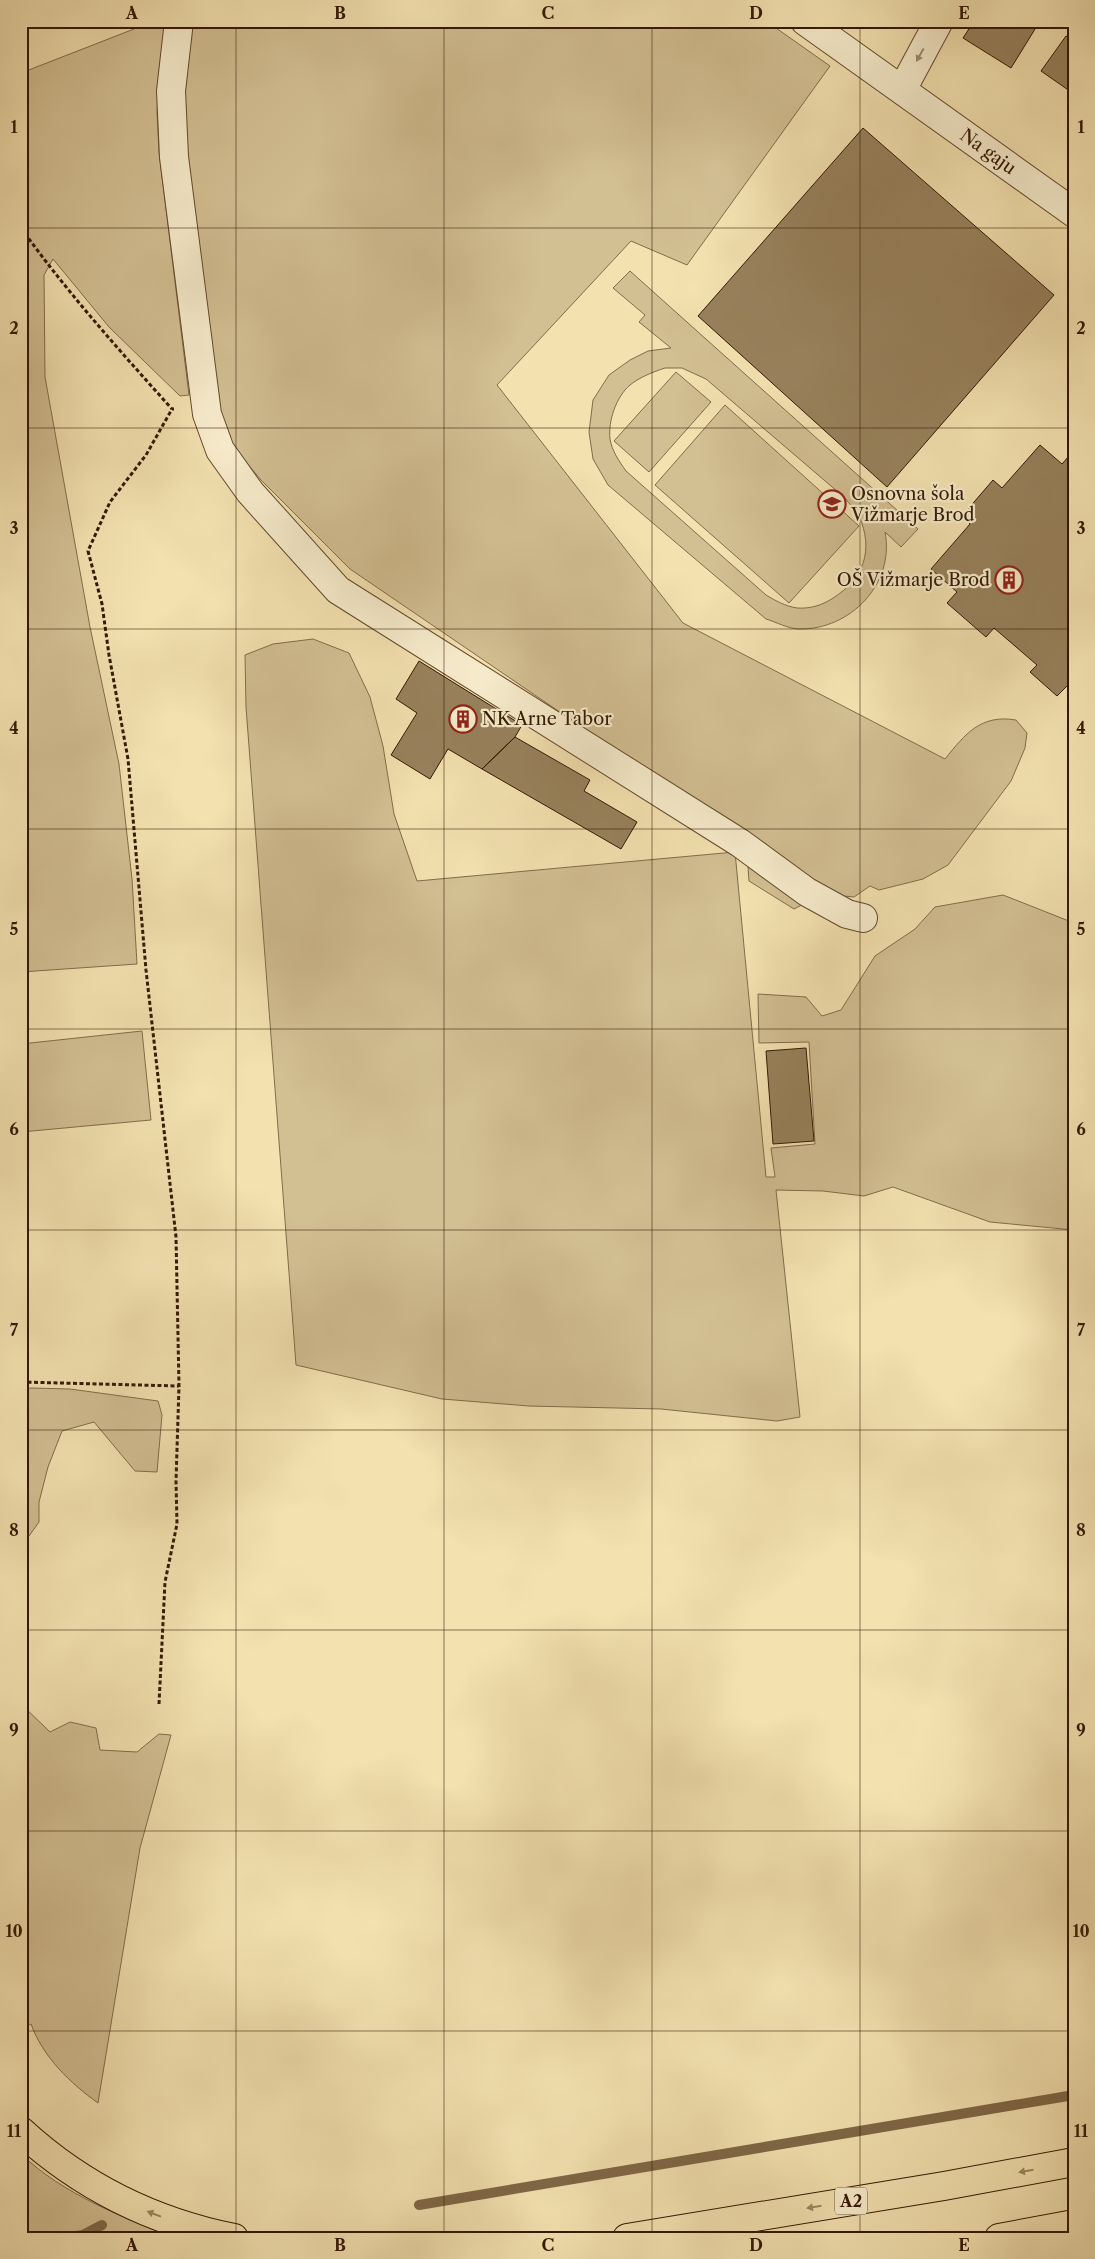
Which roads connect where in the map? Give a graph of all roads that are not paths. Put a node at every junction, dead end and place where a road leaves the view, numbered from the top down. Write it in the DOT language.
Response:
graph roads {
  1 [pos="178,21"];
  2 [pos="805,21"];
  3 [pos="939,21"];
  4 [pos="902,90"];
  5 [pos="1074,213"];
  6 [pos="862,918"];
  7 [pos="21,2131"];
  8 [pos="1074,2162"];
  9 [pos="1074,2224"];
  10 [pos="234,2238"];
  11 [pos="627,2238"];
  12 [pos="999,2238"];
  1 -- 6 [label="street"];
  2 -- 4 [label="street, Na gaju"];
  3 -- 4 [label="street, one-way"];
  4 -- 5 [label="street, Na gaju"];
  10 -- 7 [label="highway, one-way"];
  8 -- 11 [label="highway, A2, one-way"];
  9 -- 12 [label="highway"];
}
